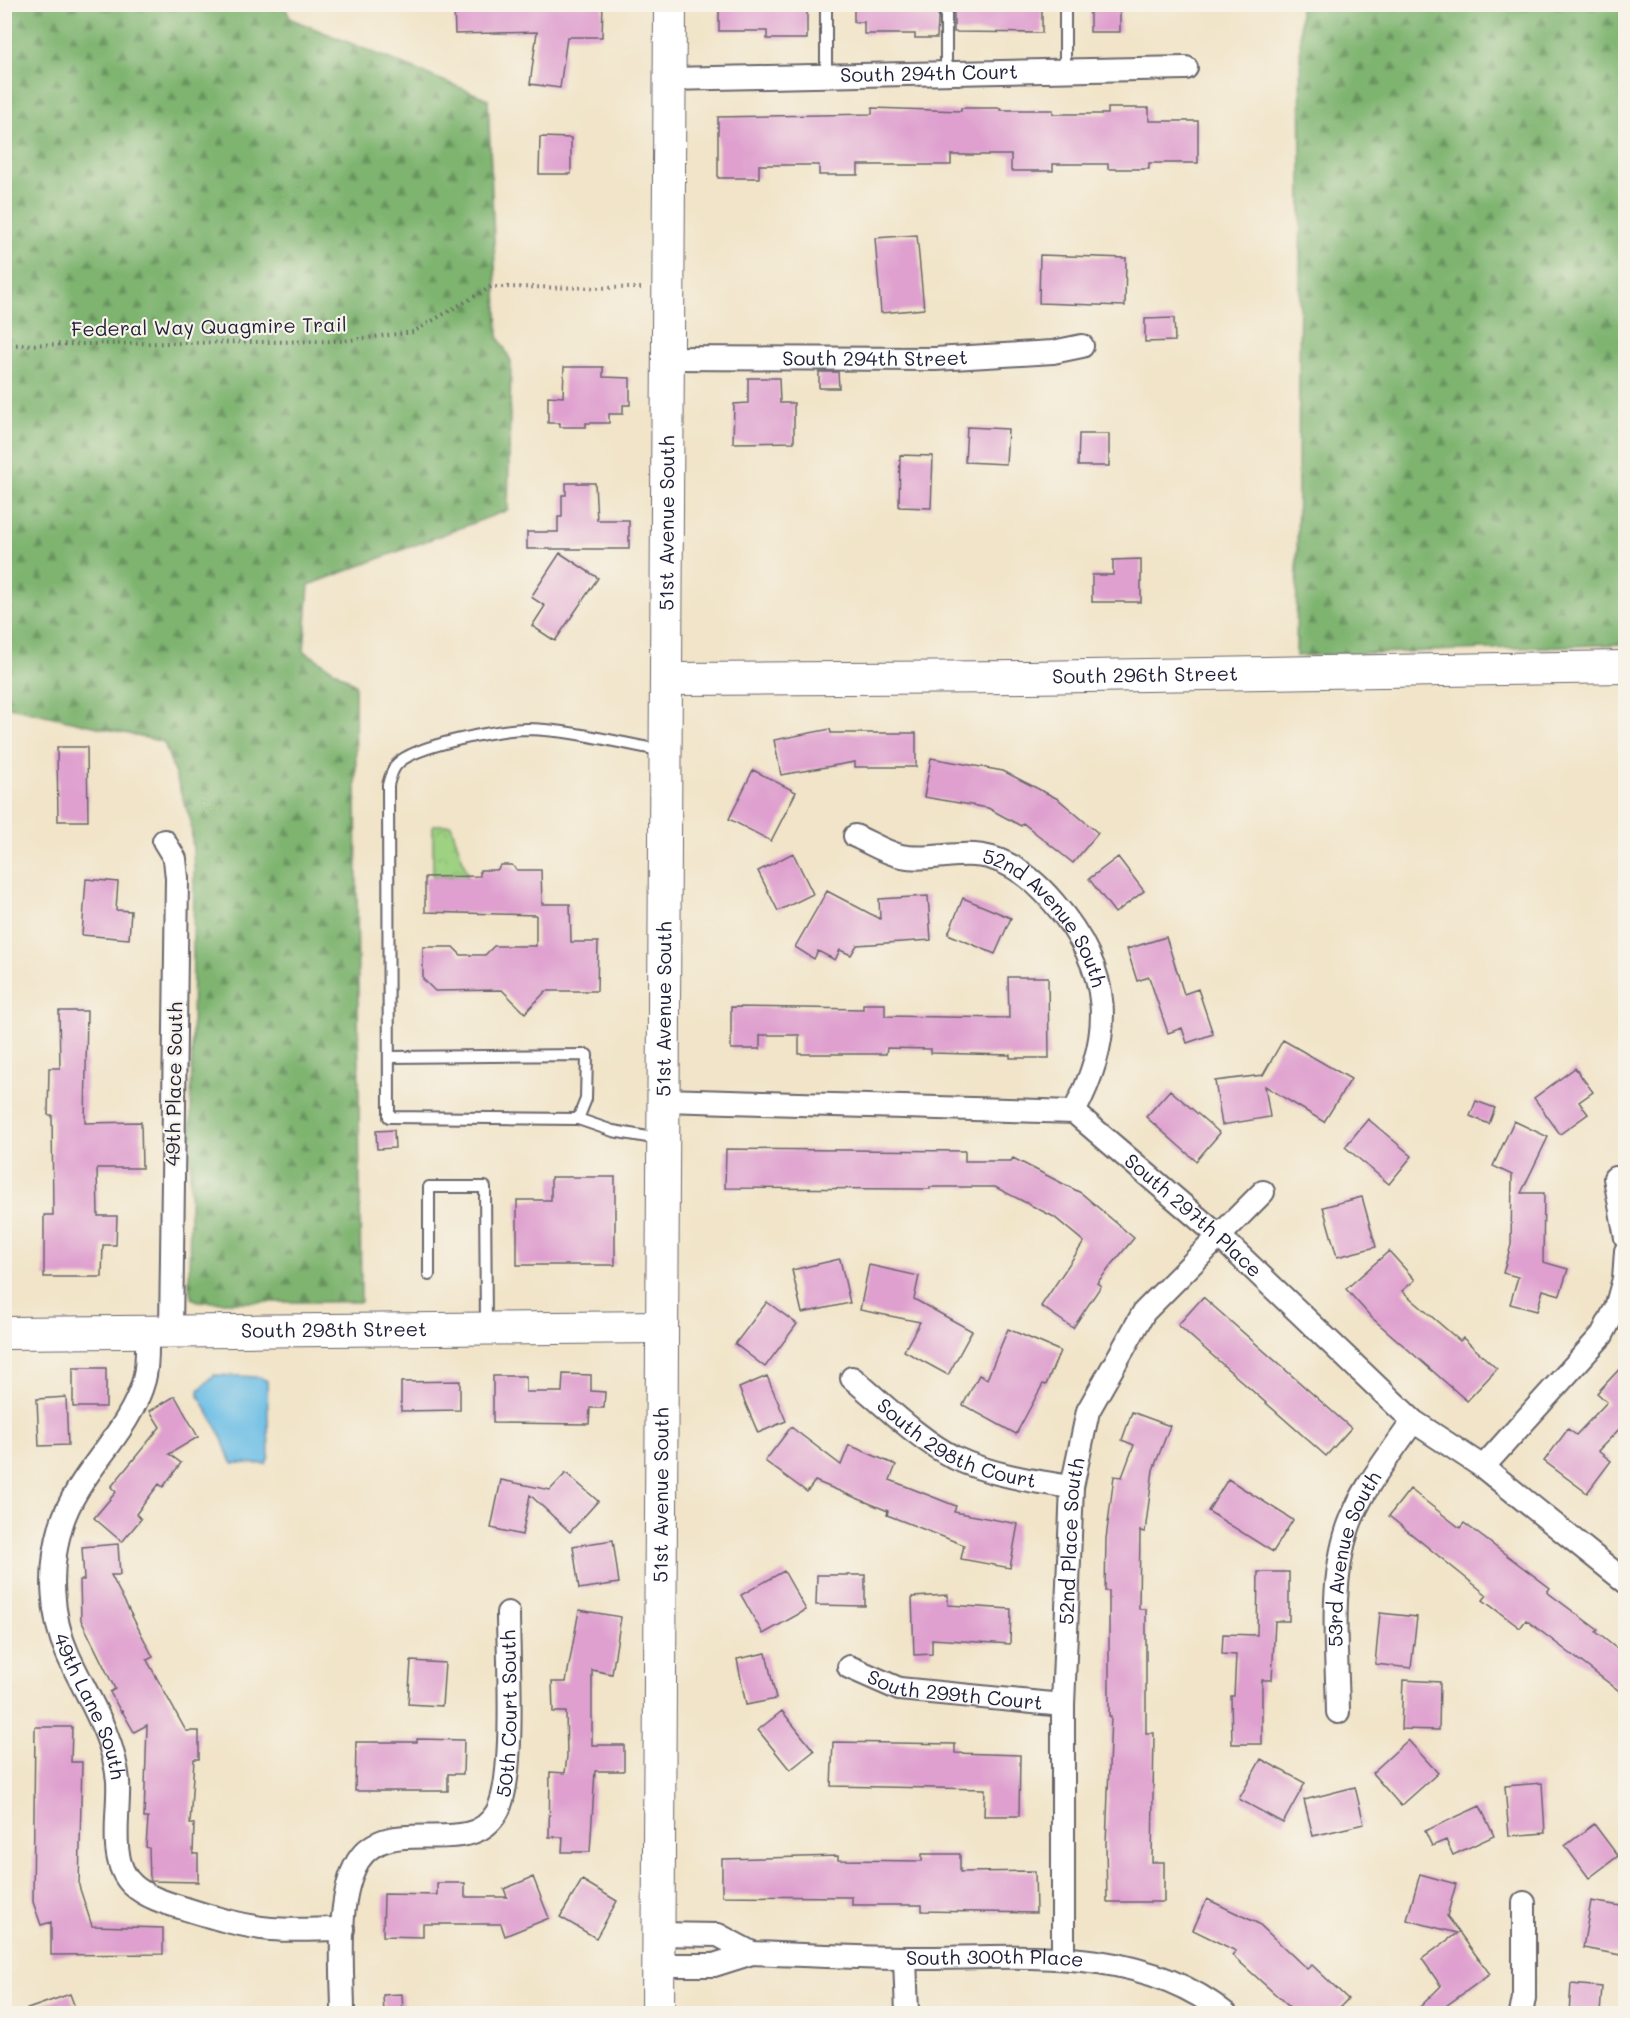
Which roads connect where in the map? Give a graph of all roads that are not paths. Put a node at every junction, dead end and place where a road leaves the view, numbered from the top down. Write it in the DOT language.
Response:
graph roads {
  1 [pos="670,4"];
  2 [pos="826,4"];
  3 [pos="946,4"];
  4 [pos="1065,4"];
  5 [pos="1186,68"];
  6 [pos="1065,70"];
  7 [pos="946,73"];
  8 [pos="826,75"];
  9 [pos="669,79"];
  10 [pos="1082,346"];
  11 [pos="667,358"];
  12 [pos="1626,667"];
  13 [pos="667,679"];
  14 [pos="667,751"];
  15 [pos="855,836"];
  16 [pos="164,841"];
  17 [pos="389,1057"];
  18 [pos="664,1100"];
  19 [pos="1074,1112"];
  20 [pos="578,1119"];
  21 [pos="664,1139"];
  22 [pos="1615,1178"];
  23 [pos="1263,1191"];
  24 [pos="1220,1237"];
  25 [pos="1626,1238"];
  26 [pos="1626,1251"];
  27 [pos="429,1275"];
  28 [pos="662,1327"];
  29 [pos="486,1330"];
  30 [pos="159,1331"];
  31 [pos="4,1333"];
  32 [pos="852,1378"];
  33 [pos="1413,1421"];
  34 [pos="1483,1467"];
  35 [pos="1072,1487"];
  36 [pos="1626,1582"];
  37 [pos="508,1613"];
  38 [pos="849,1667"];
  39 [pos="1063,1705"];
  40 [pos="1338,1712"];
  41 [pos="1524,1904"];
  42 [pos="343,1929"];
  43 [pos="658,1934"];
  44 [pos="752,1953"];
  45 [pos="1063,1957"];
  46 [pos="905,1958"];
  47 [pos="657,1965"];
  48 [pos="343,2013"];
  49 [pos="658,2013"];
  50 [pos="907,2013"];
  51 [pos="1226,2013"];
  52 [pos="1521,2013"];
  1 -- 9 [label="main road, 51st Avenue South"];
  2 -- 8 [label="lane"];
  3 -- 7 [label="lane"];
  4 -- 6 [label="lane"];
  5 -- 6 [label="street, South 294th Court"];
  6 -- 7 [label="street, South 294th Court"];
  7 -- 8 [label="street, South 294th Court"];
  8 -- 9 [label="street, South 294th Court"];
  9 -- 11 [label="main road, 51st Avenue South"];
  10 -- 11 [label="street, South 294th Street"];
  11 -- 13 [label="main road, 51st Avenue South"];
  12 -- 13 [label="main road, South 296th Street"];
  13 -- 14 [label="main road, 51st Avenue South"];
  14 -- 17 [label="lane"];
  14 -- 18 [label="main road, 51st Avenue South"];
  15 -- 19 [label="street, 52nd Avenue South"];
  16 -- 30 [label="street, 49th Place South"];
  17 -- 20 [label="lane"];
  17 -- 20 [label="lane"];
  18 -- 19 [label="street"];
  18 -- 21 [label="main road, 51st Avenue South"];
  19 -- 24 [label="street, South 297th Place"];
  20 -- 21 [label="lane"];
  21 -- 28 [label="main road, 51st Avenue South"];
  22 -- 25 [label="street"];
  23 -- 24 [label="street, 52nd Place South"];
  24 -- 33 [label="street, South 297th Place"];
  24 -- 35 [label="street, 52nd Place South"];
  26 -- 34 [label="street"];
  27 -- 29 [label="lane"];
  28 -- 29 [label="main road, South 298th Street"];
  28 -- 43 [label="main road, 51st Avenue South"];
  29 -- 30 [label="main road, South 298th Street"];
  30 -- 31 [label="main road, South 298th Street"];
  30 -- 42 [label="street, 49th Lane South"];
  32 -- 35 [label="street, South 298th Court"];
  33 -- 34 [label="street, South 297th Place"];
  33 -- 40 [label="street, 53rd Avenue South"];
  34 -- 36 [label="street, South 297th Place"];
  35 -- 39 [label="street, 52nd Place South"];
  37 -- 42 [label="street, 50th Court South"];
  38 -- 39 [label="street, South 299th Court"];
  39 -- 45 [label="street, 52nd Place South"];
  41 -- 52 [label="street"];
  42 -- 48 [label="street"];
  43 -- 44 [label="street, South 300th Place"];
  43 -- 47 [label="main road, 51st Avenue South"];
  44 -- 46 [label="street, South 300th Place"];
  44 -- 47 [label="street, South 300th Place"];
  45 -- 46 [label="street, South 300th Place"];
  45 -- 51 [label="street, South 300th Place"];
  46 -- 50 [label="street"];
  47 -- 49 [label="main road, 51st Avenue South"];
}
